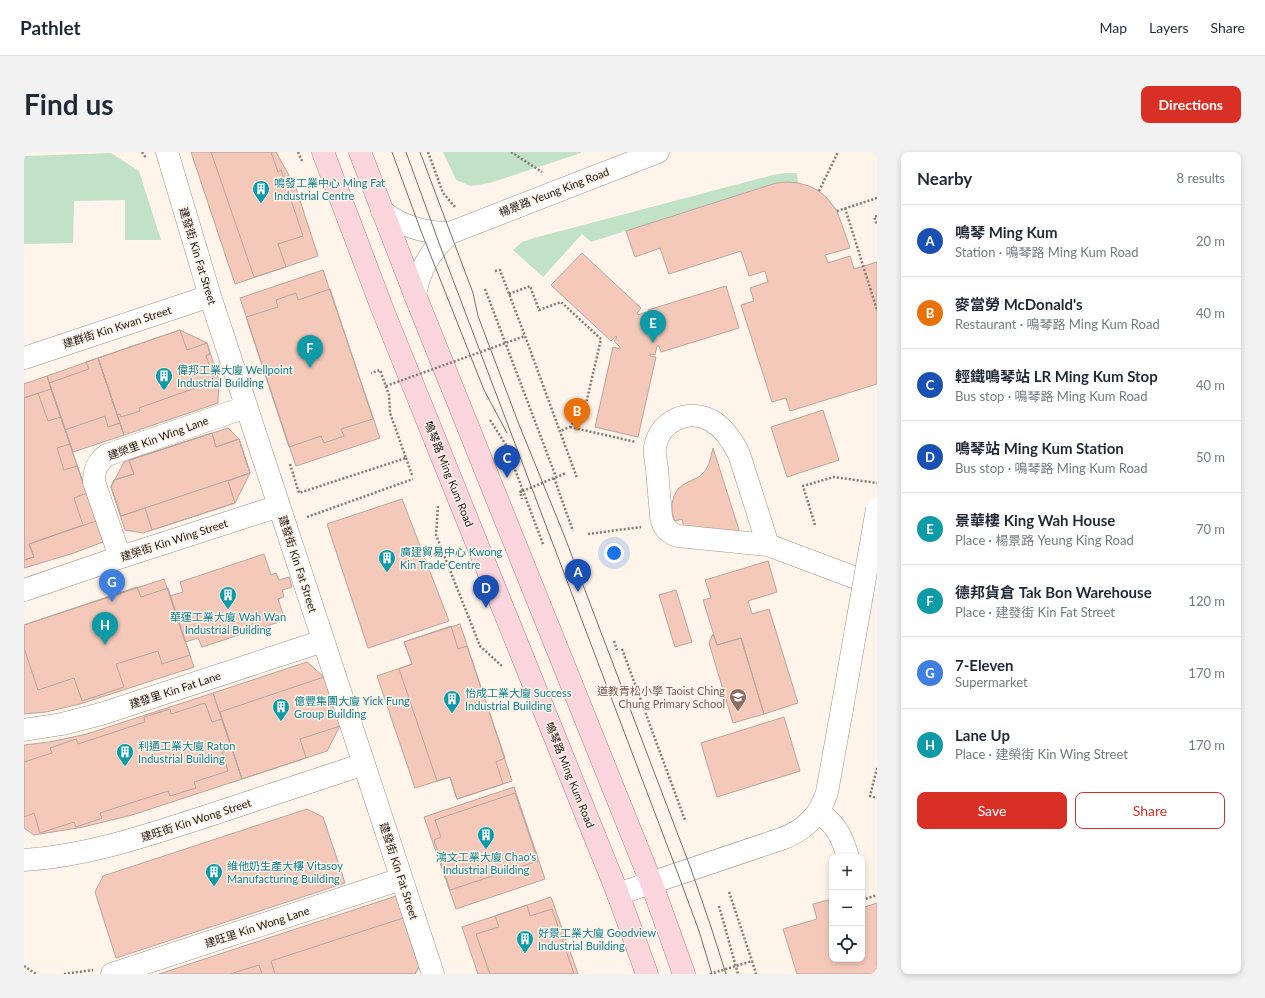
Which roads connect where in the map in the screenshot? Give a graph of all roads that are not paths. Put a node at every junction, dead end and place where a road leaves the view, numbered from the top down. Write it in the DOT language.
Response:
graph roads {
  1 [pos="323,152"];
  2 [pos="360,152"];
  3 [pos="658,152"];
  4 [pos="157,156"];
  5 [pos="382,211"];
  6 [pos="450,233"];
  7 [pos="415,295"];
  8 [pos="210,296"];
  9 [pos="24,358"];
  10 [pos="246,407"];
  11 [pos="279,506"];
  12 [pos="877,509"];
  13 [pos="768,545"];
  14 [pos="120,557"];
  15 [pos="864,581"];
  16 [pos="24,590"];
  17 [pos="323,641"];
  18 [pos="24,730"];
  19 [pos="364,764"];
  20 [pos="818,812"];
  21 [pos="847,854"];
  22 [pos="24,860"];
  23 [pos="401,879"];
  24 [pos="651,882"];
  25 [pos="618,894"];
  26 [pos="105,971"];
  27 [pos="433,974"];
  28 [pos="647,974"];
  29 [pos="684,974"];
  1 -- 25 [label="main road, 鳴琴路 Ming Kum Road"];
  2 -- 5 [label="main road"];
  3 -- 6 [label="street, 楊景路 Yeung King Road"];
  4 -- 8 [label="street, 建發街 Kin Fat Street"];
  5 -- 6 [label="street, 楊景路 Yeung King Road"];
  5 -- 7 [label="main road"];
  6 -- 7 [label="street, 楊景路 Yeung King Road"];
  7 -- 24 [label="main road"];
  8 -- 9 [label="street, 建群街 Kin Kwan Street"];
  8 -- 10 [label="street, 建發街 Kin Fat Street"];
  10 -- 11 [label="street, 建發街 Kin Fat Street"];
  10 -- 14 [label="street, 建榮里 Kin Wing Lane"];
  11 -- 14 [label="street, 建榮街 Kin Wing Street"];
  11 -- 17 [label="street, 建發街 Kin Fat Street"];
  12 -- 15 [label="street, bridge"];
  13 -- 13 [label="street"];
  13 -- 15 [label="street"];
  14 -- 16 [label="street, 建榮街 Kin Wing Street"];
  15 -- 20 [label="street, bridge"];
  17 -- 18 [label="street, 建發里 Kin Fat Lane"];
  17 -- 19 [label="street, 建發街 Kin Fat Street"];
  19 -- 22 [label="street, 建旺街 Kin Wong Street"];
  19 -- 23 [label="street, 建發街 Kin Fat Street"];
  20 -- 21 [label="street"];
  20 -- 24 [label="street"];
  23 -- 26 [label="street, 建旺里 Kin Wong Lane"];
  23 -- 27 [label="street, 建發街 Kin Fat Street"];
  24 -- 25 [label="street"];
  24 -- 29 [label="main road"];
  25 -- 28 [label="main road, 鳴琴路 Ming Kum Road"];
}
